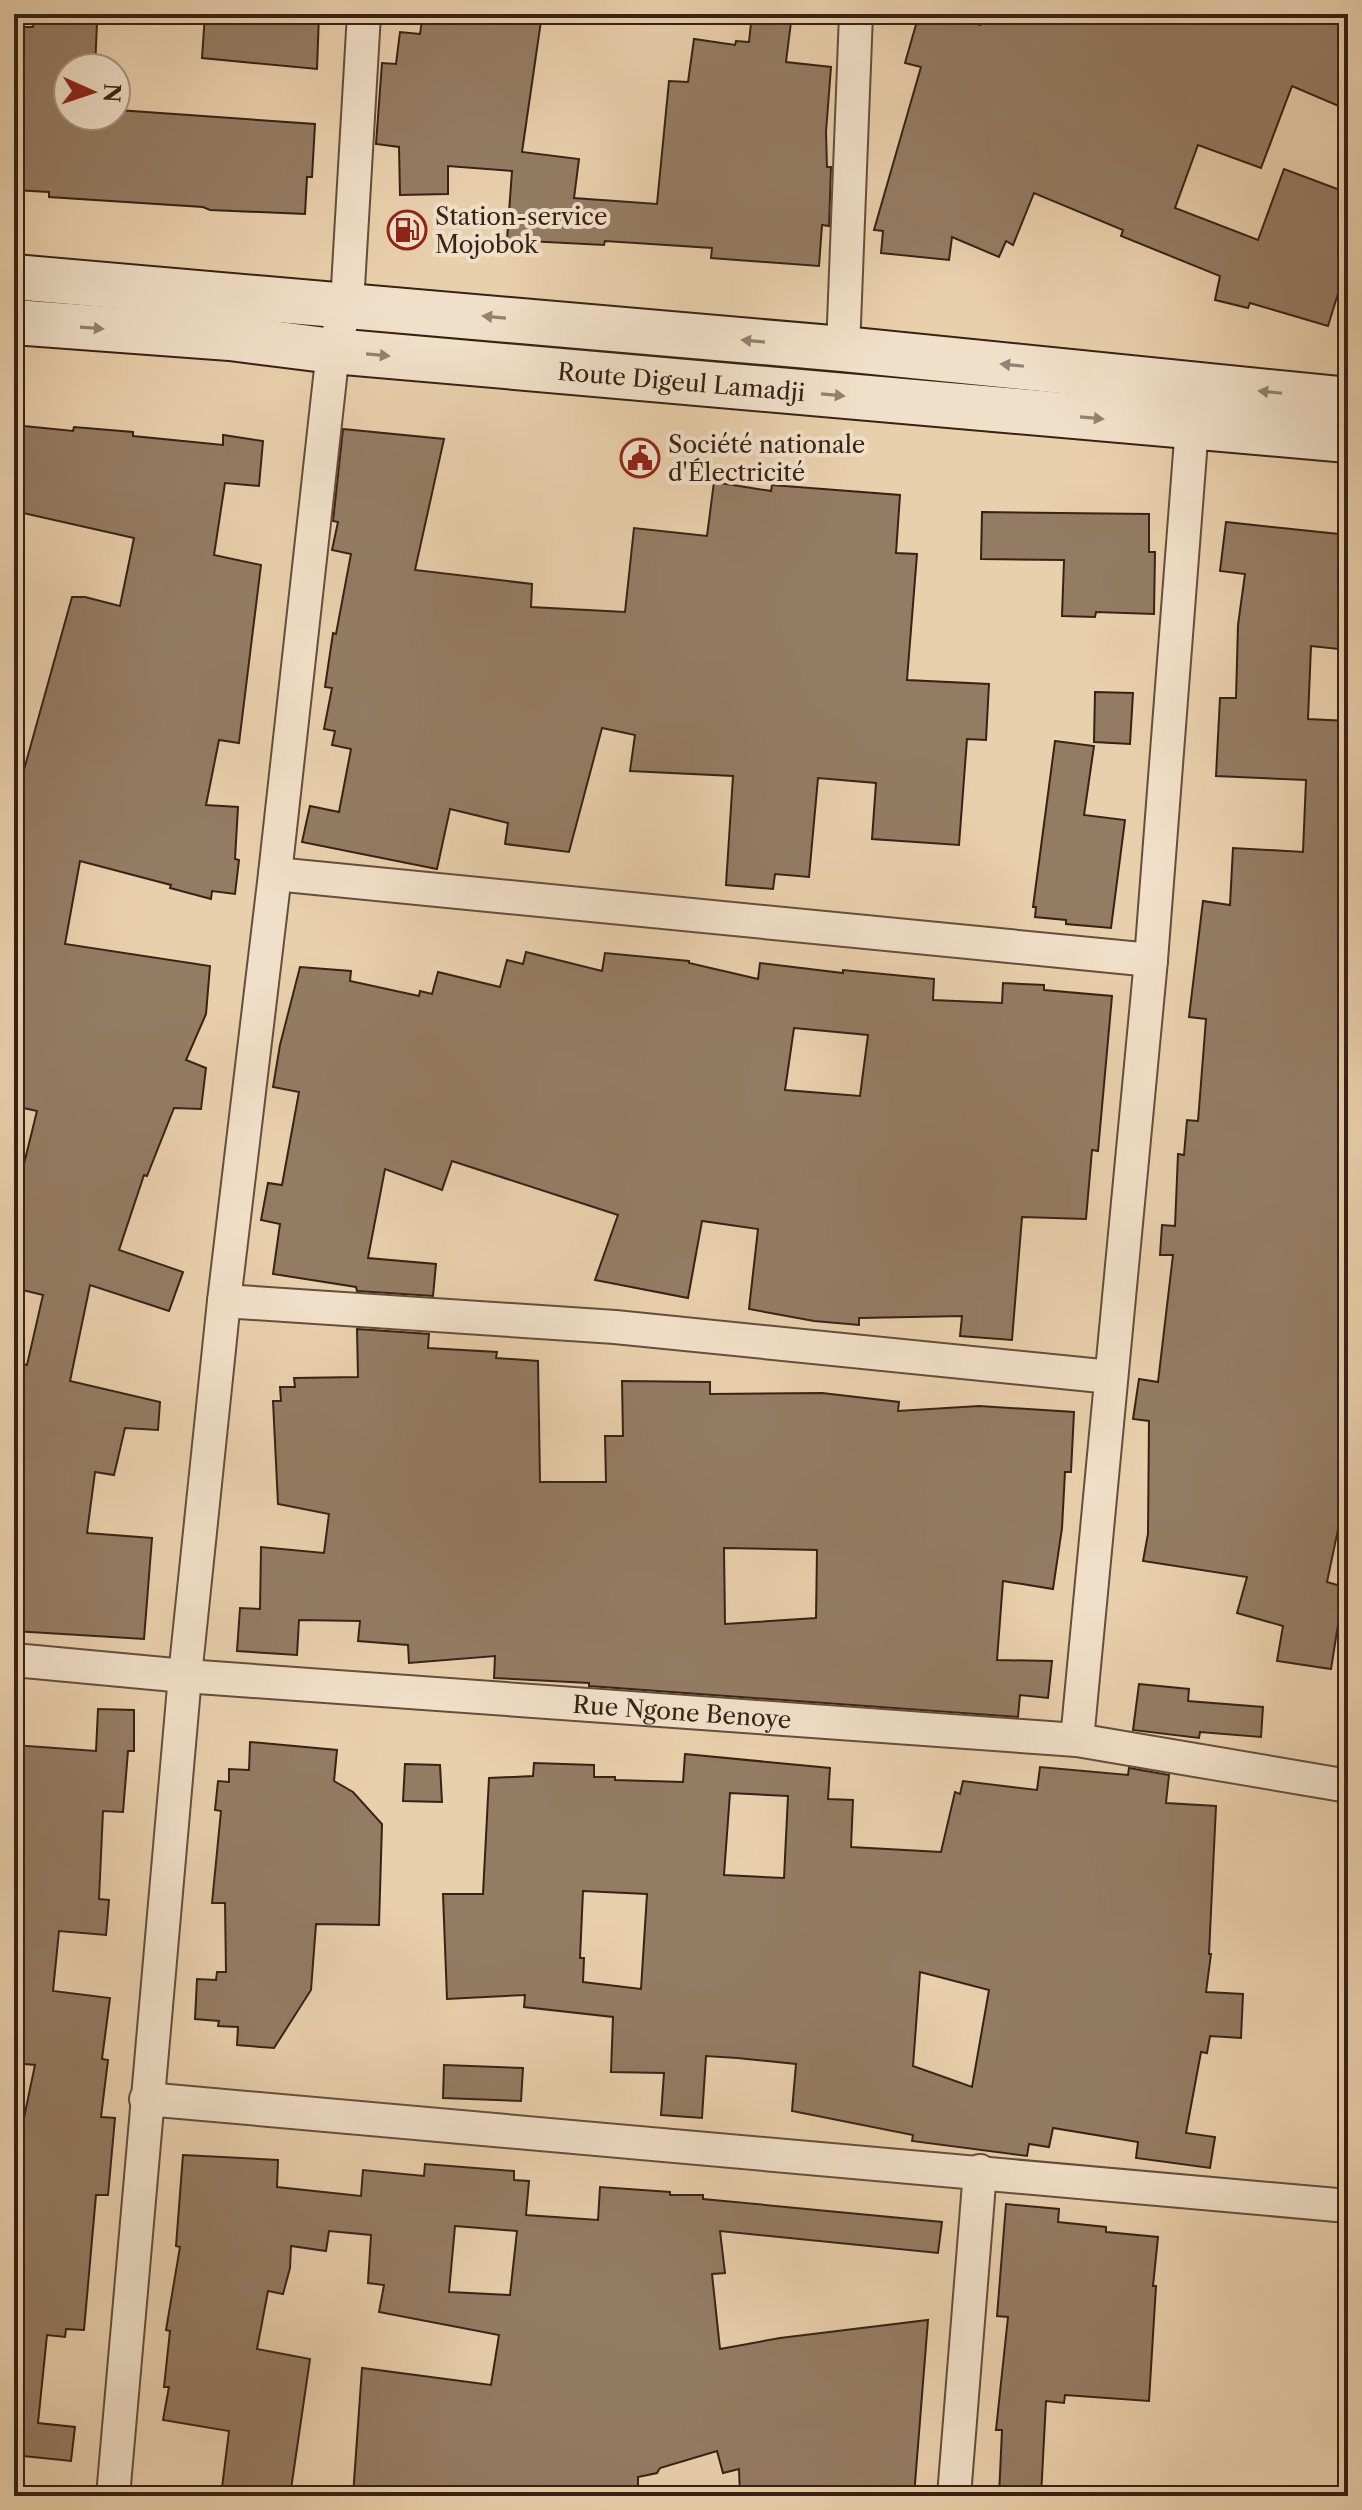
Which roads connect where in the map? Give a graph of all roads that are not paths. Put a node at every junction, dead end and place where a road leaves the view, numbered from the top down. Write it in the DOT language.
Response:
graph roads {
  1 [pos="364,14"];
  2 [pos="856,14"];
  3 [pos="14,277"];
  4 [pos="347,304"];
  5 [pos="14,322"];
  6 [pos="843,349"];
  7 [pos="333,351"];
  8 [pos="1348,400"];
  9 [pos="1192,427"];
  10 [pos="1348,440"];
  11 [pos="275,874"];
  12 [pos="1151,960"];
  13 [pos="224,1301"];
  14 [pos="1111,1377"];
  15 [pos="14,1660"];
  16 [pos="185,1676"];
  17 [pos="1077,1740"];
  18 [pos="1348,1786"];
  19 [pos="146,2099"];
  20 [pos="980,2171"];
  21 [pos="1348,2206"];
  22 [pos="113,2496"];
  23 [pos="954,2496"];
  1 -- 4 [label="street"];
  2 -- 6 [label="street"];
  3 -- 4 [label="main road"];
  6 -- 4 [label="main road, one-way"];
  4 -- 7 [label="street"];
  5 -- 7 [label="main road, Route Digeul Lamadji, one-way"];
  8 -- 6 [label="main road, one-way"];
  7 -- 9 [label="main road, Route Digeul Lamadji, one-way"];
  7 -- 11 [label="street"];
  9 -- 10 [label="main road, Route Digeul Lamadji"];
  9 -- 12 [label="street"];
  11 -- 12 [label="street"];
  11 -- 13 [label="street"];
  12 -- 14 [label="street"];
  13 -- 14 [label="street"];
  13 -- 16 [label="street"];
  14 -- 17 [label="street"];
  15 -- 16 [label="street, Rue Ngone Benoye"];
  16 -- 17 [label="street, Rue Ngone Benoye"];
  16 -- 19 [label="street"];
  17 -- 18 [label="street, Rue Ngone Benoye"];
  19 -- 20 [label="street"];
  19 -- 22 [label="street"];
  20 -- 21 [label="street"];
  20 -- 23 [label="street"];
}
